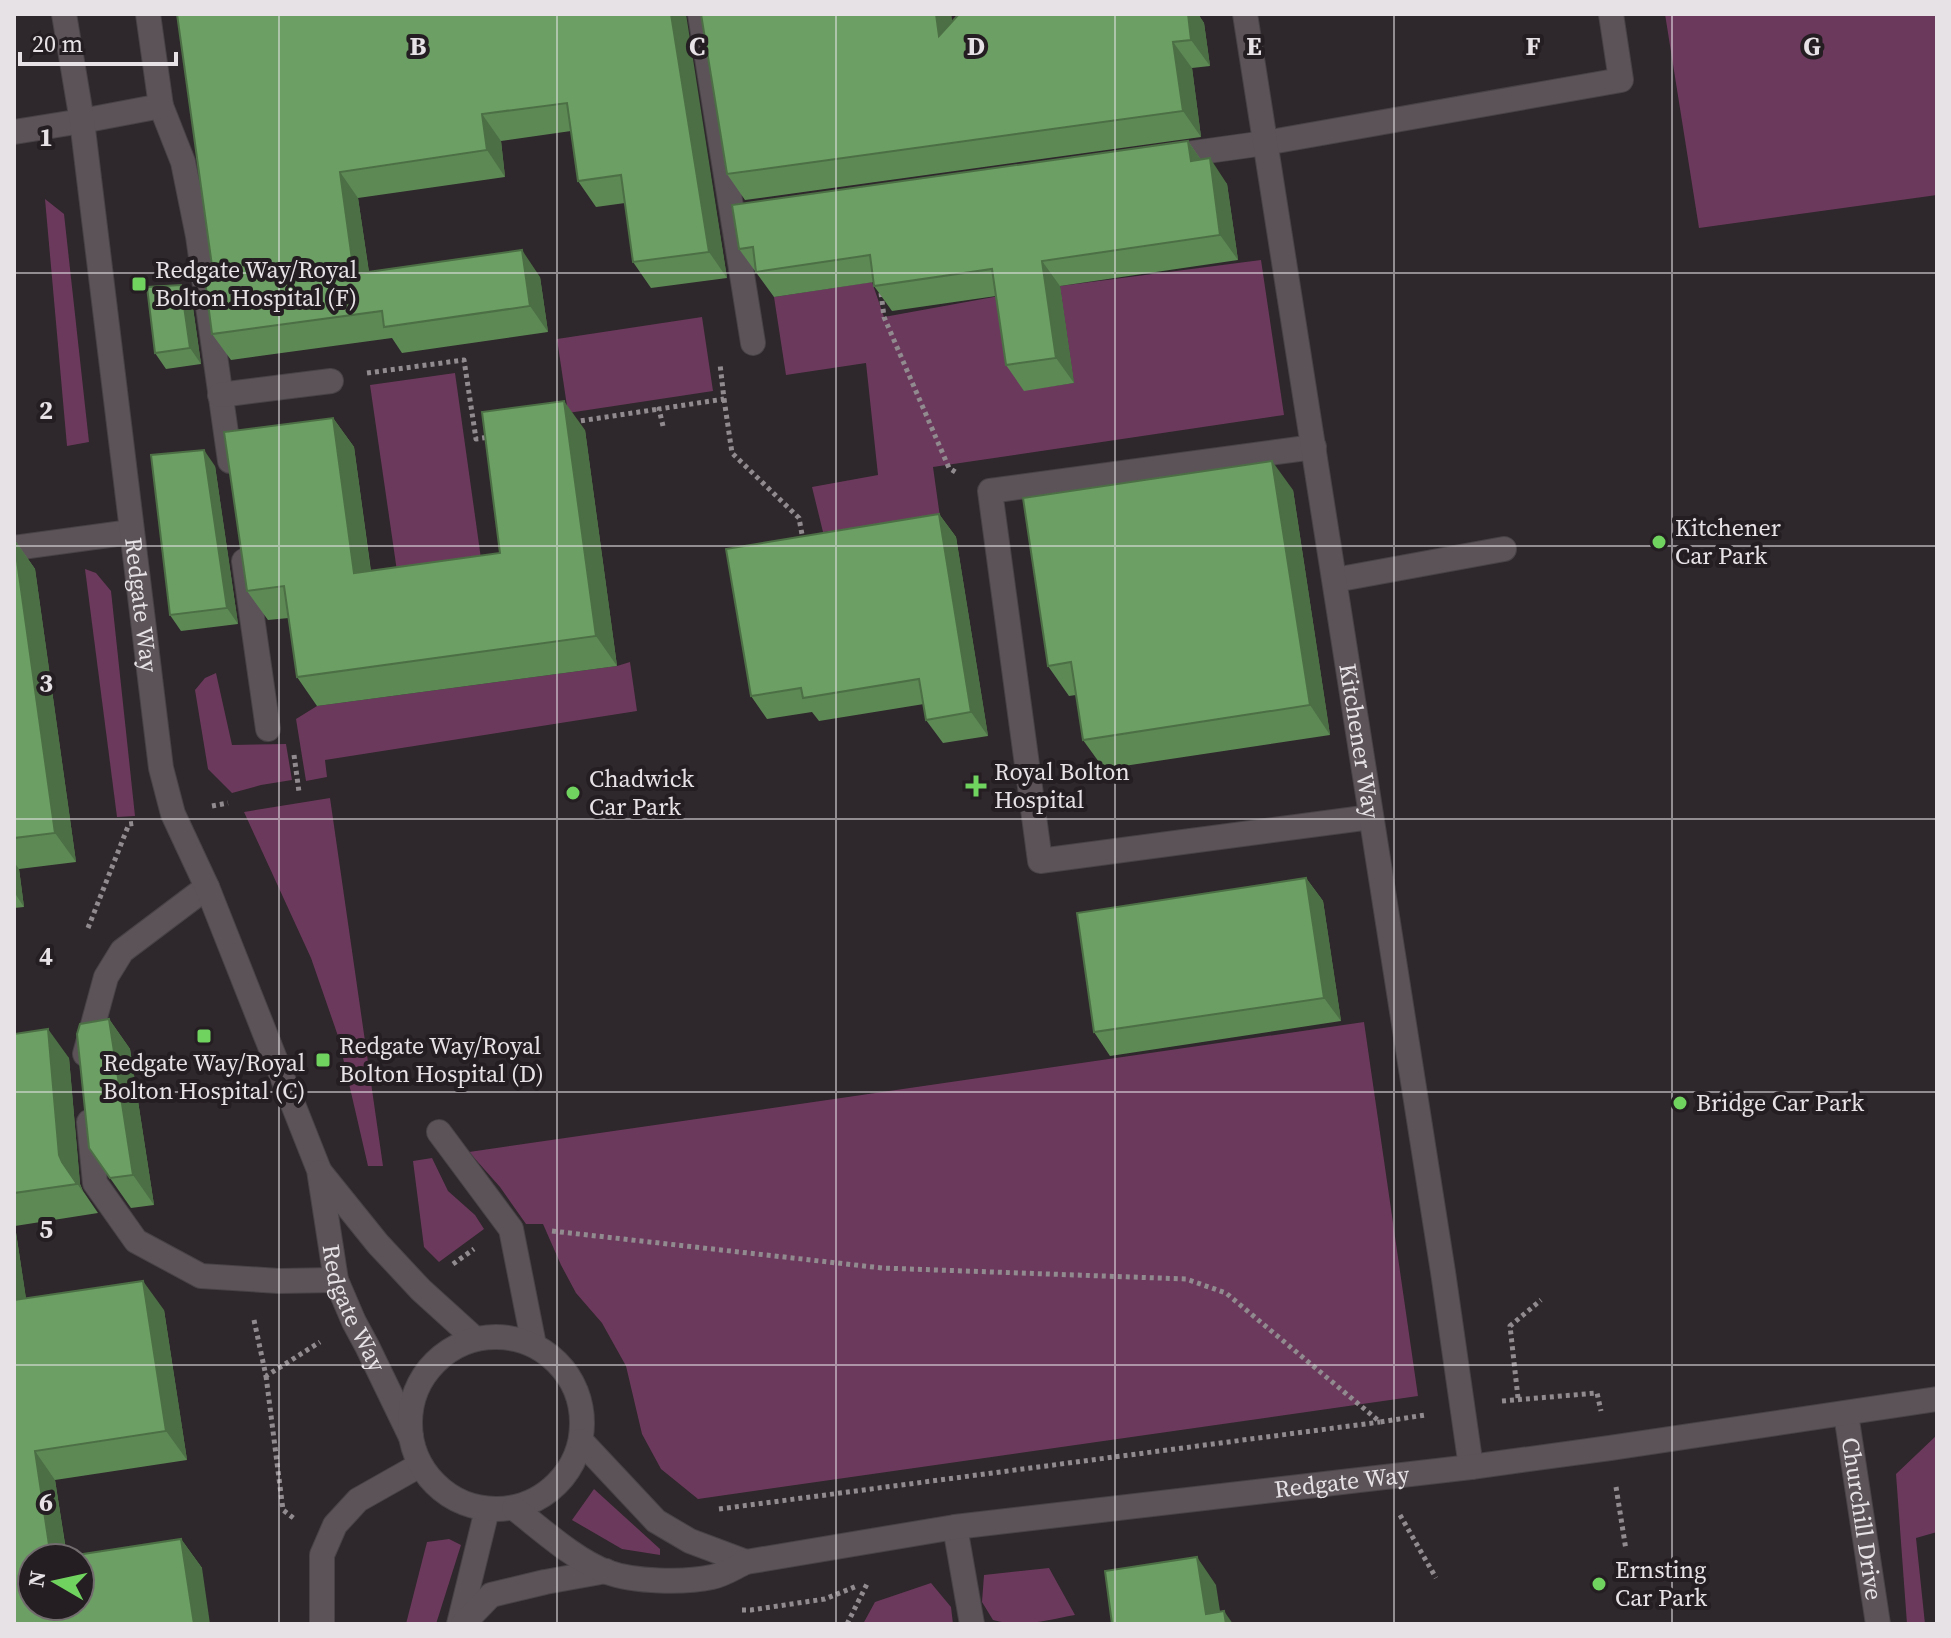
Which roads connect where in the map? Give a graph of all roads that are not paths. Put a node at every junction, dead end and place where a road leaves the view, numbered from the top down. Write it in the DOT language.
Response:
graph roads {
  1 [pos="64,14"];
  2 [pos="148,14"];
  3 [pos="700,14"];
  4 [pos="1245,14"];
  5 [pos="1611,14"];
  6 [pos="161,106"];
  7 [pos="82,121"];
  8 [pos="14,132"];
  9 [pos="1265,143"];
  10 [pos="1139,160"];
  11 [pos="753,343"];
  12 [pos="331,381"];
  13 [pos="220,395"];
  14 [pos="1314,447"];
  15 [pos="233,486"];
  16 [pos="240,531"];
  17 [pos="131,532"];
  18 [pos="14,548"];
  19 [pos="1504,549"];
  20 [pos="1335,580"];
  21 [pos="268,729"];
  22 [pos="1371,817"];
  23 [pos="207,887"];
  24 [pos="439,1132"];
  25 [pos="319,1170"];
  26 [pos="336,1280"];
  27 [pos="475,1339"];
  28 [pos="534,1345"];
  29 [pos="1937,1399"];
  30 [pos="1846,1414"];
  31 [pos="411,1437"];
  32 [pos="581,1441"];
  33 [pos="420,1465"];
  34 [pos="1471,1467"];
  35 [pos="514,1508"];
  36 [pos="487,1510"];
  37 [pos="955,1527"];
  38 [pos="746,1562"];
  39 [pos="606,1571"];
  40 [pos="322,1624"];
  41 [pos="461,1624"];
  42 [pos="972,1624"];
  43 [pos="1878,1624"];
  1 -- 7 [label="street, Redgate Way"];
  2 -- 6 [label="street"];
  3 -- 11 [label="street"];
  4 -- 9 [label="street, Kitchener Way"];
  5 -- 9 [label="street"];
  6 -- 7 [label="street"];
  6 -- 13 [label="street"];
  7 -- 8 [label="street"];
  7 -- 17 [label="street, Redgate Way"];
  9 -- 10 [label="street"];
  9 -- 14 [label="street, Kitchener Way"];
  12 -- 13 [label="street"];
  13 -- 15 [label="street"];
  14 -- 20 [label="street, Kitchener Way"];
  14 -- 22 [label="street"];
  16 -- 21 [label="street"];
  17 -- 18 [label="street"];
  17 -- 23 [label="street, Redgate Way"];
  19 -- 20 [label="street"];
  20 -- 22 [label="street, Kitchener Way"];
  22 -- 34 [label="street, Kitchener Way"];
  23 -- 25 [label="street, Redgate Way"];
  23 -- 26 [label="street"];
  24 -- 28 [label="street"];
  25 -- 26 [label="street, Redgate Way"];
  25 -- 27 [label="street, Redgate Way"];
  26 -- 31 [label="street, Redgate Way"];
  27 -- 28 [label="street"];
  27 -- 31 [label="street, Redgate Way"];
  28 -- 32 [label="street, Redgate Way"];
  29 -- 30 [label="street, Redgate Way"];
  30 -- 34 [label="street, Redgate Way"];
  30 -- 43 [label="street, Churchill Drive"];
  31 -- 33 [label="street, Redgate Way"];
  32 -- 35 [label="street, Redgate Way"];
  32 -- 38 [label="street"];
  33 -- 36 [label="street, Redgate Way"];
  33 -- 40 [label="street"];
  34 -- 37 [label="street, Redgate Way"];
  35 -- 36 [label="street, Redgate Way"];
  35 -- 39 [label="street, Redgate Way"];
  36 -- 41 [label="street"];
  37 -- 38 [label="street, Redgate Way"];
  37 -- 42 [label="street"];
  38 -- 39 [label="street, Redgate Way"];
  39 -- 41 [label="street"];
}
